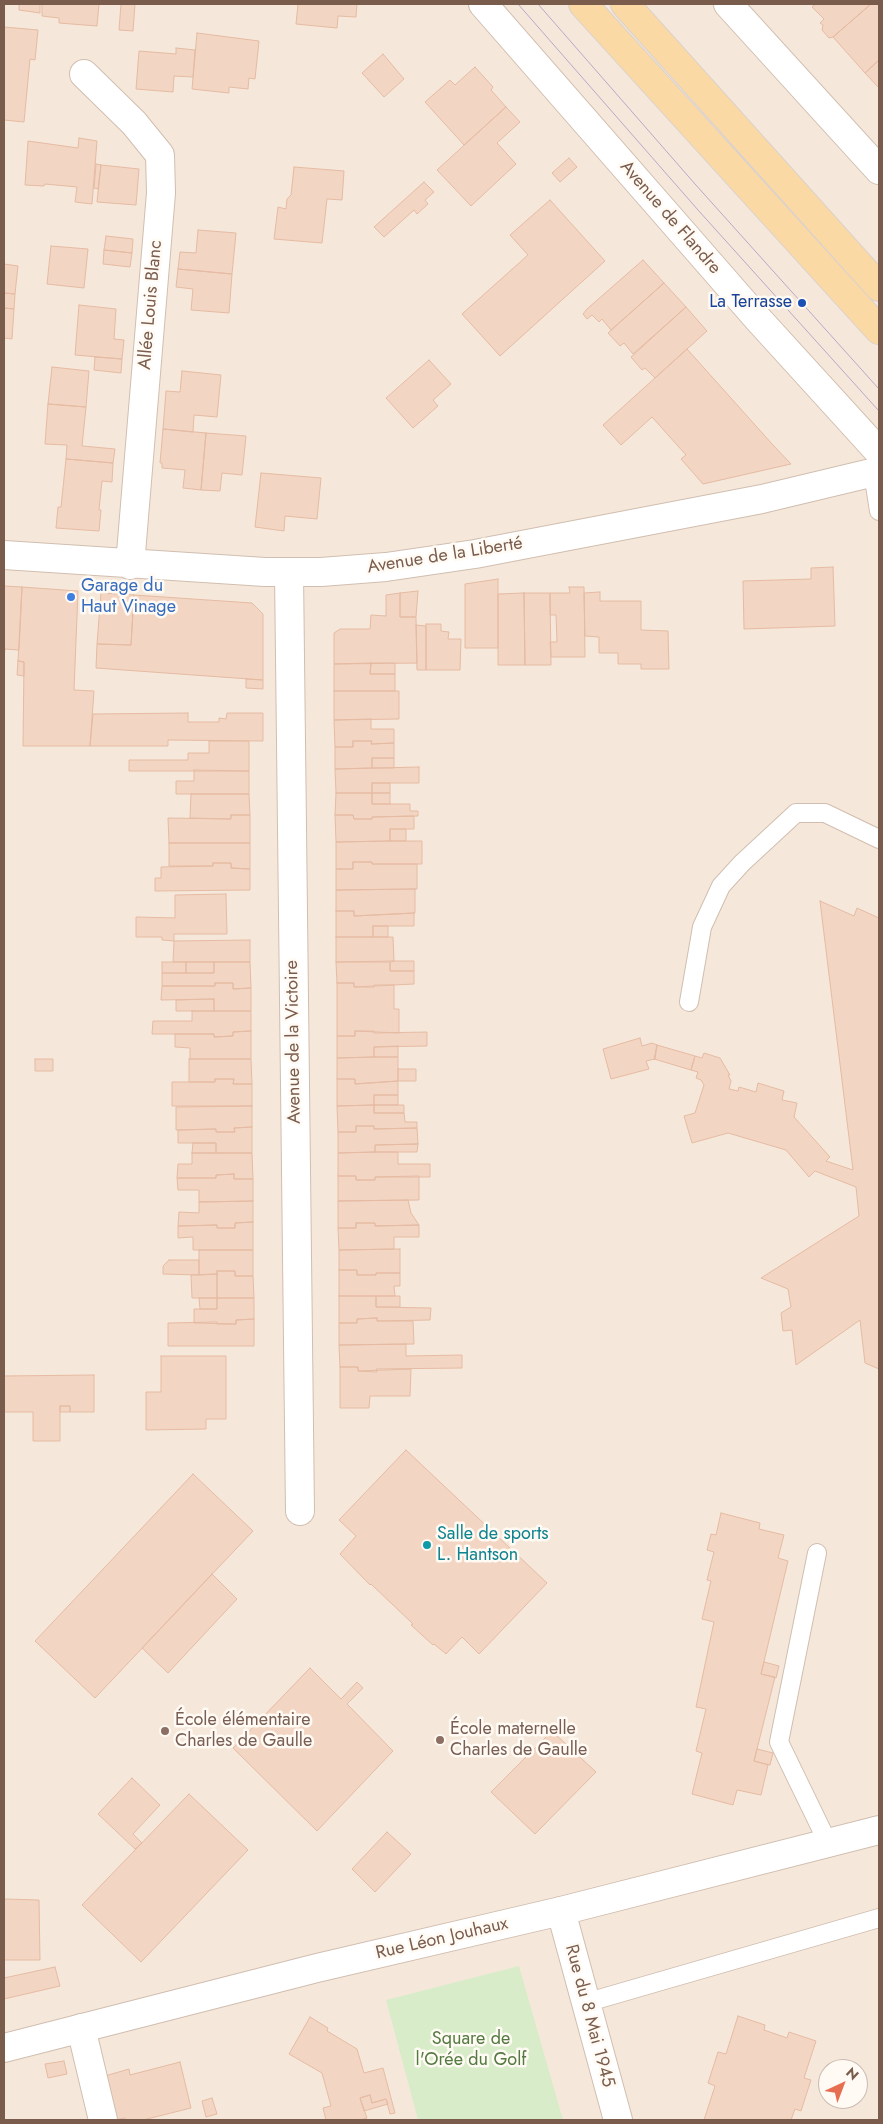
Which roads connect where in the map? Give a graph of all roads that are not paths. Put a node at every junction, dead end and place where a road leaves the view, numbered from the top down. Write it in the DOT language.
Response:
graph roads {
  1 [pos="484,4"];
  2 [pos="583,4"];
  3 [pos="625,4"];
  4 [pos="728,4"];
  5 [pos="84,74"];
  6 [pos="879,170"];
  7 [pos="879,287"];
  8 [pos="879,330"];
  9 [pos="877,465"];
  10 [pos="879,511"];
  11 [pos="4,555"];
  12 [pos="130,565"];
  13 [pos="289,572"];
  14 [pos="879,839"];
  15 [pos="689,1002"];
  16 [pos="300,1511"];
  17 [pos="817,1553"];
  18 [pos="879,1830"];
  19 [pos="828,1843"];
  20 [pos="561,1911"];
  21 [pos="879,1918"];
  22 [pos="585,2002"];
  23 [pos="81,2028"];
  24 [pos="4,2048"];
  25 [pos="102,2120"];
  26 [pos="618,2120"];
  1 -- 9 [label="street, Avenue de Flandre"];
  2 -- 8 [label="main road"];
  3 -- 7 [label="main road"];
  4 -- 6 [label="street"];
  5 -- 12 [label="street, Allée Louis Blanc"];
  9 -- 10 [label="lane"];
  9 -- 13 [label="street, Avenue de la Liberté"];
  11 -- 12 [label="street, Avenue de la Liberté"];
  12 -- 13 [label="street, Avenue de la Liberté"];
  13 -- 16 [label="street, Avenue de la Victoire"];
  14 -- 15 [label="lane"];
  17 -- 19 [label="lane"];
  18 -- 19 [label="street, Rue Léon Jouhaux"];
  19 -- 20 [label="street, Rue Léon Jouhaux"];
  20 -- 22 [label="street, Rue du 8 Mai 1945"];
  20 -- 23 [label="street, Rue Léon Jouhaux"];
  21 -- 22 [label="lane"];
  22 -- 26 [label="street, Rue du 8 Mai 1945"];
  23 -- 24 [label="street, Rue Léon Jouhaux"];
  23 -- 25 [label="street"];
}
